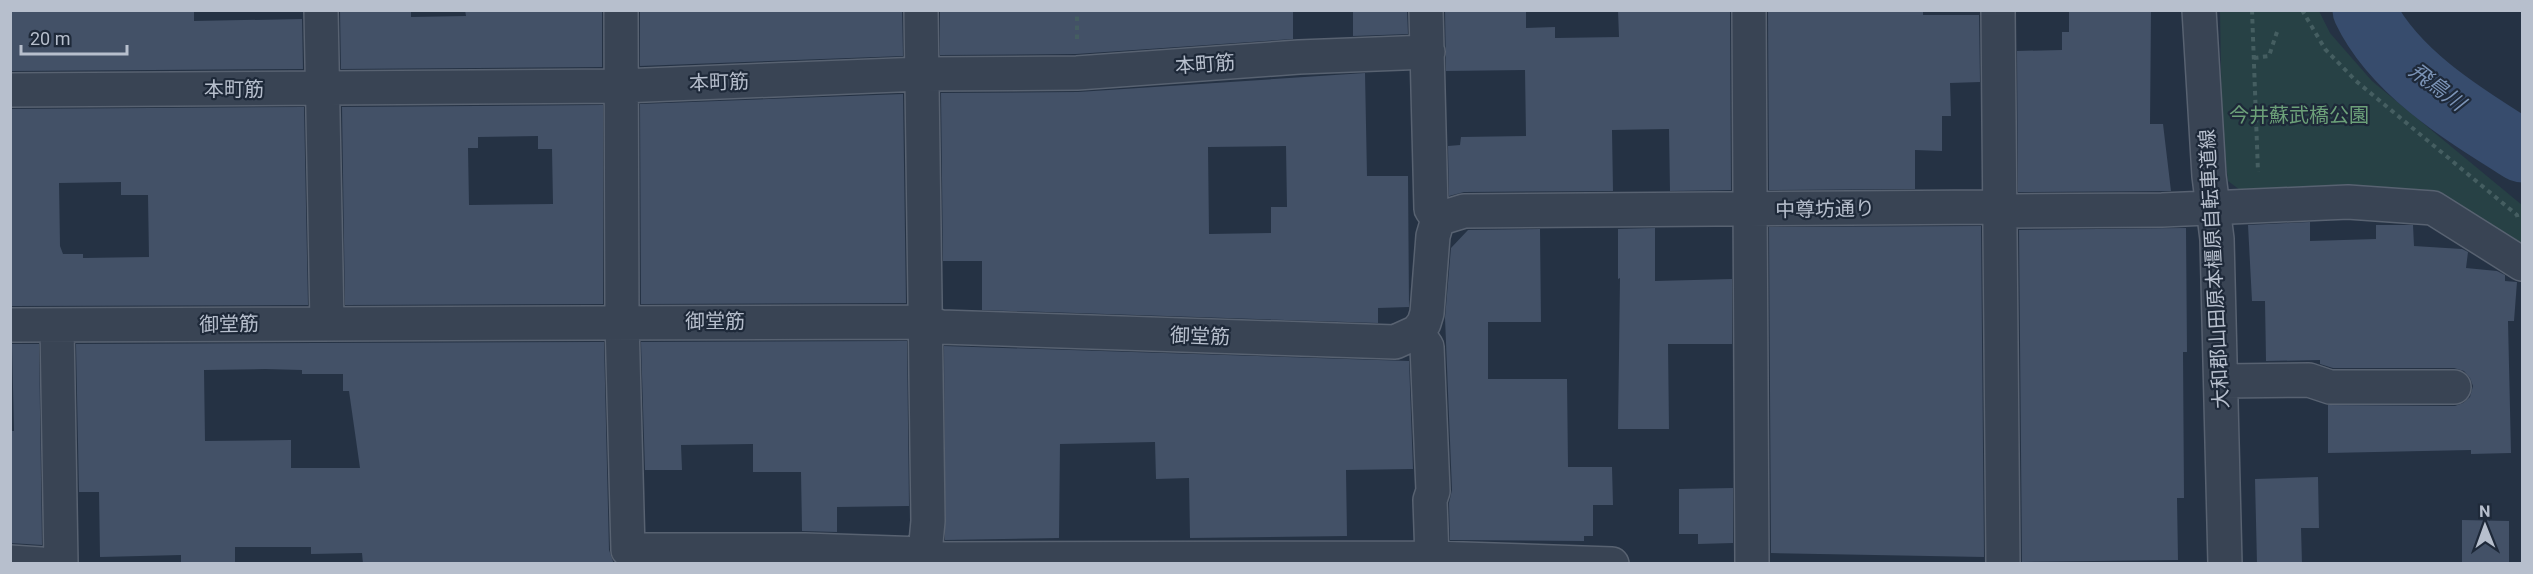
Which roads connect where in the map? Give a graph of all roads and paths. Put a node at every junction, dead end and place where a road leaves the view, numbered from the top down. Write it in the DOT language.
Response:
graph roads {
  1 [pos="321,10"];
  2 [pos="621,10"];
  3 [pos="921,10"];
  4 [pos="1426,10"];
  5 [pos="1749,10"];
  6 [pos="1998,10"];
  7 [pos="2199,10"];
  8 [pos="2252,10"];
  9 [pos="2302,10"];
  10 [pos="2277,32"];
  11 [pos="1428,52"];
  12 [pos="2254,58"];
  13 [pos="922,74"];
  14 [pos="621,86"];
  15 [pos="321,88"];
  16 [pos="10,90"];
  17 [pos="2259,204"];
  18 [pos="2213,208"];
  19 [pos="1998,209"];
  20 [pos="1752,210"];
  21 [pos="1438,219"];
  22 [pos="2522,264"];
  23 [pos="622,321"];
  24 [pos="925,322"];
  25 [pos="327,323"];
  26 [pos="10,325"];
  27 [pos="57,326"];
  28 [pos="1417,332"];
  29 [pos="2223,381"];
  30 [pos="2454,387"];
  31 [pos="627,557"];
  32 [pos="1432,558"];
  33 [pos="924,559"];
  34 [pos="10,562"];
  35 [pos="41,564"];
  36 [pos="61,564"];
  37 [pos="1612,564"];
  38 [pos="1752,564"];
  39 [pos="2003,564"];
  40 [pos="2225,564"];
  1 -- 15 [label="street"];
  2 -- 14 [label="street"];
  3 -- 13 [label="street"];
  4 -- 11 [label="street"];
  5 -- 20 [label="street"];
  6 -- 19 [label="street"];
  7 -- 18 [label="street, 大和郡山田原本橿原自転車道線"];
  8 -- 12 [label="path"];
  9 -- 22 [label="path"];
  10 -- 12 [label="path"];
  11 -- 13 [label="street, 本町筋"];
  11 -- 21 [label="street"];
  12 -- 17 [label="path"];
  13 -- 14 [label="street, 本町筋"];
  13 -- 24 [label="street"];
  14 -- 15 [label="street, 本町筋"];
  14 -- 23 [label="street"];
  15 -- 16 [label="street, 本町筋"];
  15 -- 25 [label="street"];
  17 -- 18 [label="street, 中尊坊通り"];
  17 -- 22 [label="street, 中尊坊通り"];
  18 -- 19 [label="street, 中尊坊通り"];
  18 -- 29 [label="street, 大和郡山田原本橿原自転車道線"];
  19 -- 20 [label="street, 中尊坊通り"];
  19 -- 39 [label="street"];
  20 -- 21 [label="street, 中尊坊通り"];
  20 -- 38 [label="street"];
  21 -- 28 [label="street"];
  23 -- 24 [label="street, 御堂筋"];
  23 -- 25 [label="street, 御堂筋"];
  23 -- 31 [label="street"];
  24 -- 28 [label="street, 御堂筋"];
  24 -- 33 [label="street"];
  25 -- 27 [label="street, 御堂筋"];
  26 -- 27 [label="street, 御堂筋"];
  27 -- 36 [label="street"];
  28 -- 32 [label="street"];
  29 -- 30 [label="street"];
  29 -- 40 [label="street, 大和郡山田原本橿原自転車道線"];
  31 -- 33 [label="street"];
  32 -- 33 [label="street"];
  32 -- 37 [label="street"];
  34 -- 35 [label="street"];
}
